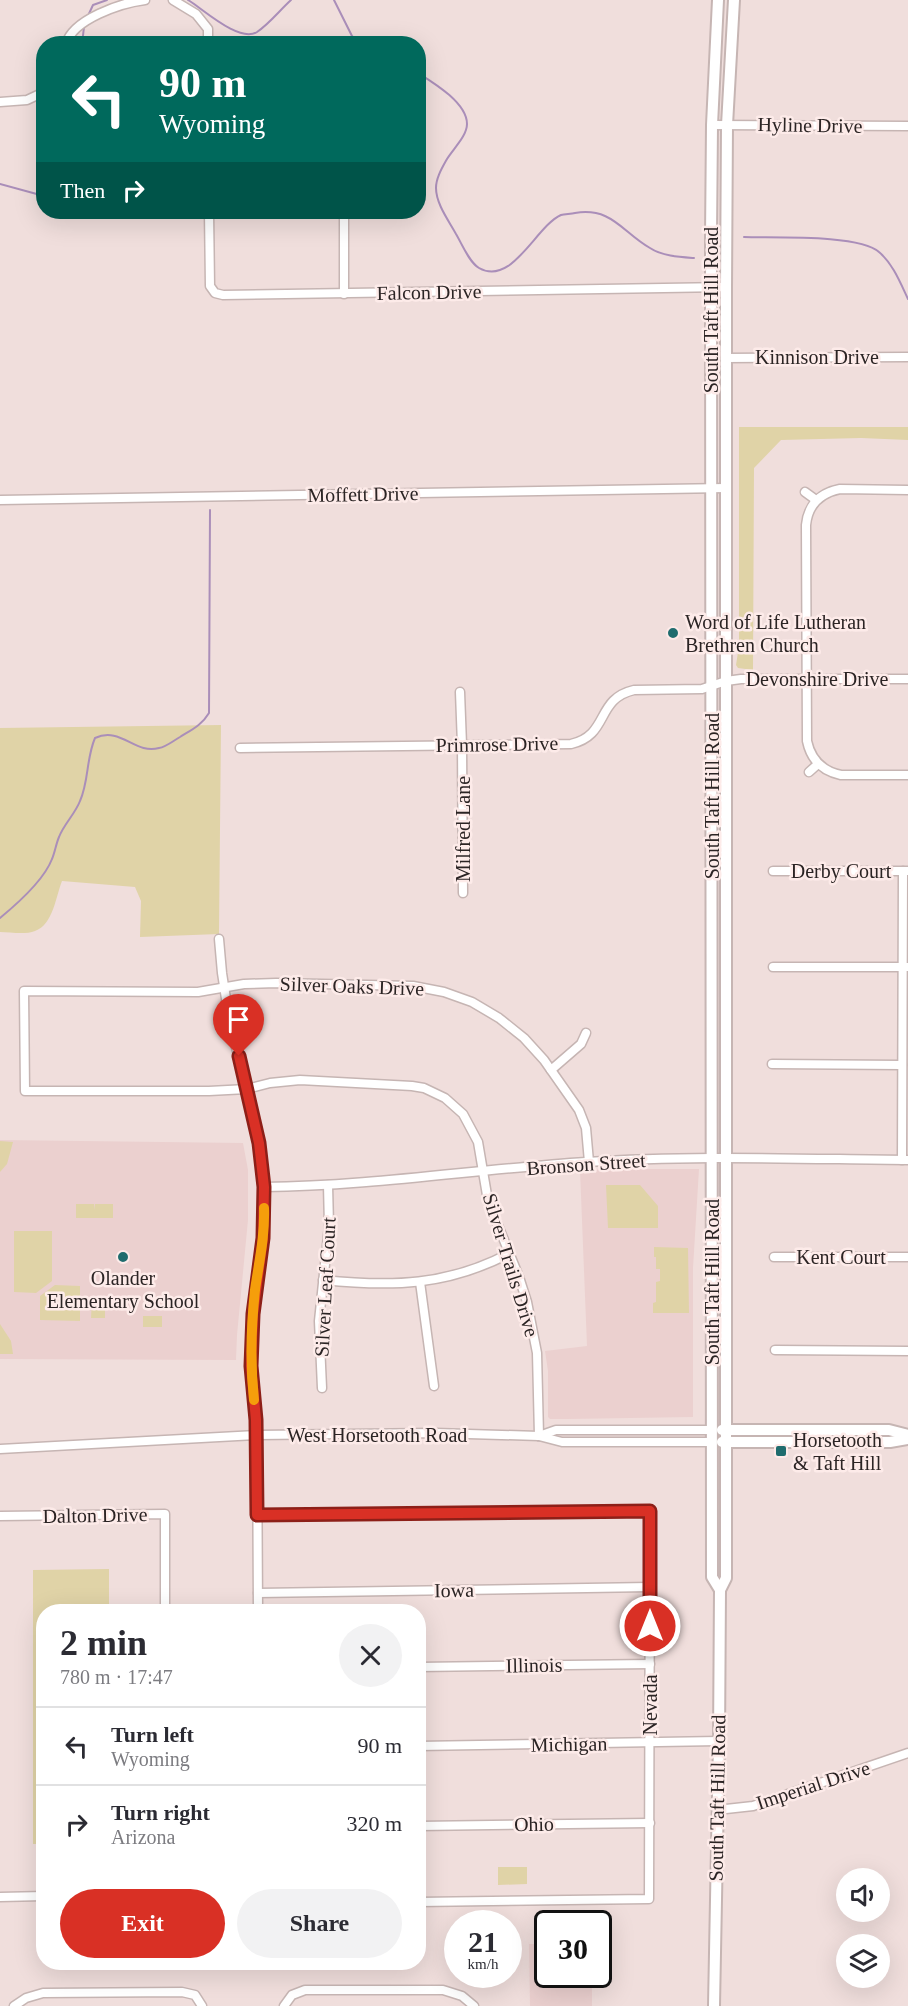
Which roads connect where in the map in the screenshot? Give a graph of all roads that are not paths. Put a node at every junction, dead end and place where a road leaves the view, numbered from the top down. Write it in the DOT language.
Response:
graph roads {
  1 [pos="145,0"];
  2 [pos="173,0"];
  3 [pos="718,0"];
  4 [pos="734,0"];
  5 [pos="69,36"];
  6 [pos="208,36"];
  7 [pos="36,96"];
  8 [pos="0,102"];
  9 [pos="712,125"];
  10 [pos="727,125"];
  11 [pos="908,126"];
  12 [pos="209,219"];
  13 [pos="344,219"];
  14 [pos="711,287"];
  15 [pos="726,287"];
  16 [pos="344,294"];
  17 [pos="908,357"];
  18 [pos="726,358"];
  19 [pos="712,488"];
  20 [pos="726,488"];
  21 [pos="908,490"];
  22 [pos="806,492"];
  23 [pos="0,500"];
  24 [pos="816,500"];
  25 [pos="806,678"];
  26 [pos="908,679"];
  27 [pos="726,681"];
  28 [pos="712,687"];
  29 [pos="460,692"];
  30 [pos="462,745"];
  31 [pos="240,748"];
  32 [pos="818,764"];
  33 [pos="809,772"];
  34 [pos="908,775"];
  35 [pos="774,871"];
  36 [pos="905,871"];
  37 [pos="463,894"];
  38 [pos="219,939"];
  39 [pos="773,967"];
  40 [pos="905,967"];
  41 [pos="224,987"];
  42 [pos="586,1033"];
  43 [pos="772,1064"];
  44 [pos="902,1065"];
  45 [pos="550,1070"];
  46 [pos="248,1089"];
  47 [pos="25,1090"];
  48 [pos="712,1159"];
  49 [pos="726,1159"];
  50 [pos="905,1160"];
  51 [pos="589,1162"];
  52 [pos="484,1172"];
  53 [pos="328,1185"];
  54 [pos="264,1187"];
  55 [pos="510,1253"];
  56 [pos="774,1257"];
  57 [pos="908,1257"];
  58 [pos="323,1281"];
  59 [pos="420,1282"];
  60 [pos="775,1350"];
  61 [pos="908,1351"];
  62 [pos="434,1386"];
  63 [pos="322,1388"];
  64 [pos="712,1430"];
  65 [pos="257,1435"];
  66 [pos="539,1436"];
  67 [pos="727,1436"];
  68 [pos="908,1437"];
  69 [pos="712,1442"];
  70 [pos="0,1449"];
  71 [pos="257,1515"];
  72 [pos="0,1516"];
  73 [pos="650,1587"];
  74 [pos="720,1590"];
  75 [pos="258,1593"];
  76 [pos="165,1604"];
  77 [pos="258,1604"];
  78 [pos="650,1664"];
  79 [pos="426,1667"];
  80 [pos="719,1741"];
  81 [pos="650,1743"];
  82 [pos="426,1746"];
  83 [pos="908,1753"];
  84 [pos="717,1810"];
  85 [pos="650,1823"];
  86 [pos="426,1826"];
  87 [pos="36,1896"];
  88 [pos="0,1897"];
  89 [pos="426,1902"];
  90 [pos="14,2006"];
  91 [pos="202,2006"];
  92 [pos="284,2006"];
  93 [pos="474,2006"];
  94 [pos="714,2006"];
  1 -- 5 [label="street"];
  2 -- 6 [label="street"];
  3 -- 9 [label="main road, South Taft Hill Road"];
  4 -- 10 [label="main road, South Taft Hill Road"];
  7 -- 8 [label="street"];
  9 -- 10 [label="street, Hyline Drive"];
  9 -- 14 [label="main road, South Taft Hill Road"];
  10 -- 11 [label="street, Hyline Drive"];
  10 -- 15 [label="main road, South Taft Hill Road"];
  12 -- 16 [label="street, Falcon Drive"];
  13 -- 16 [label="street"];
  14 -- 15 [label="street, Falcon Drive"];
  14 -- 16 [label="street, Falcon Drive"];
  14 -- 19 [label="main road, South Taft Hill Road"];
  15 -- 18 [label="main road, South Taft Hill Road"];
  17 -- 18 [label="street, Kinnison Drive"];
  18 -- 20 [label="main road, South Taft Hill Road"];
  19 -- 20 [label="street, Moffett Drive"];
  19 -- 23 [label="street, Moffett Drive"];
  19 -- 28 [label="main road, South Taft Hill Road"];
  20 -- 27 [label="main road, South Taft Hill Road"];
  21 -- 24 [label="street"];
  22 -- 24 [label="street"];
  24 -- 25 [label="street"];
  25 -- 26 [label="street, Devonshire Drive"];
  25 -- 27 [label="street, Devonshire Drive"];
  25 -- 32 [label="street"];
  27 -- 28 [label="street, Primrose Drive"];
  27 -- 49 [label="main road, South Taft Hill Road"];
  28 -- 30 [label="street, Primrose Drive"];
  28 -- 48 [label="main road, South Taft Hill Road"];
  29 -- 30 [label="street, Milfred Lane"];
  30 -- 31 [label="street, Primrose Drive"];
  30 -- 37 [label="street, Milfred Lane"];
  32 -- 33 [label="street"];
  32 -- 34 [label="street"];
  35 -- 36 [label="street, Derby Court"];
  36 -- 40 [label="street"];
  38 -- 41 [label="street"];
  39 -- 40 [label="street"];
  40 -- 44 [label="street"];
  41 -- 45 [label="street, Silver Oaks Drive"];
  41 -- 46 [label="street"];
  41 -- 47 [label="street, Silver Oaks Drive"];
  42 -- 45 [label="street"];
  43 -- 44 [label="street"];
  44 -- 50 [label="street"];
  45 -- 51 [label="street, Silver Oaks Drive"];
  46 -- 47 [label="street, Silver Trails Drive"];
  46 -- 52 [label="street, Silver Trails Drive"];
  46 -- 54 [label="street"];
  48 -- 49 [label="street, Bronson Street"];
  48 -- 51 [label="street, Bronson Street"];
  48 -- 64 [label="main road, South Taft Hill Road"];
  49 -- 50 [label="street, Bronson Street"];
  49 -- 67 [label="main road, South Taft Hill Road"];
  51 -- 52 [label="street, Bronson Street"];
  52 -- 53 [label="street, Bronson Street"];
  52 -- 55 [label="street, Silver Trails Drive"];
  53 -- 54 [label="street, Bronson Street"];
  53 -- 58 [label="street, Silver Leaf Court"];
  54 -- 65 [label="street"];
  55 -- 59 [label="street"];
  55 -- 66 [label="street, Silver Trails Drive"];
  56 -- 57 [label="street, Kent Court"];
  58 -- 59 [label="street"];
  58 -- 63 [label="street, Silver Leaf Court"];
  59 -- 62 [label="street"];
  60 -- 61 [label="street"];
  64 -- 66 [label="street, West Horsetooth Road"];
  64 -- 67 [label="main road, West Horsetooth Road"];
  64 -- 69 [label="main road, South Taft Hill Road"];
  65 -- 66 [label="street, West Horsetooth Road"];
  65 -- 70 [label="street, West Horsetooth Road"];
  65 -- 71 [label="street"];
  66 -- 69 [label="street, West Horsetooth Road"];
  67 -- 68 [label="main road, West Horsetooth Road"];
  67 -- 69 [label="main road, West Horsetooth Road"];
  67 -- 74 [label="main road, South Taft Hill Road"];
  69 -- 74 [label="main road, South Taft Hill Road"];
  71 -- 73 [label="street, Nevada"];
  71 -- 75 [label="street"];
  72 -- 76 [label="street, Dalton Drive"];
  73 -- 75 [label="street, Iowa"];
  73 -- 78 [label="street, Nevada"];
  74 -- 80 [label="main road, South Taft Hill Road"];
  75 -- 77 [label="street"];
  78 -- 79 [label="street, Illinois"];
  78 -- 81 [label="street, Nevada"];
  80 -- 81 [label="street, Michigan"];
  80 -- 84 [label="main road, South Taft Hill Road"];
  81 -- 82 [label="street, Michigan"];
  81 -- 85 [label="street, Nevada"];
  83 -- 84 [label="street, Imperial Drive"];
  84 -- 94 [label="main road, South Taft Hill Road"];
  85 -- 86 [label="street, Ohio"];
  85 -- 89 [label="street, Nevada"];
  87 -- 88 [label="street"];
  90 -- 91 [label="street"];
  92 -- 93 [label="street"];
}
